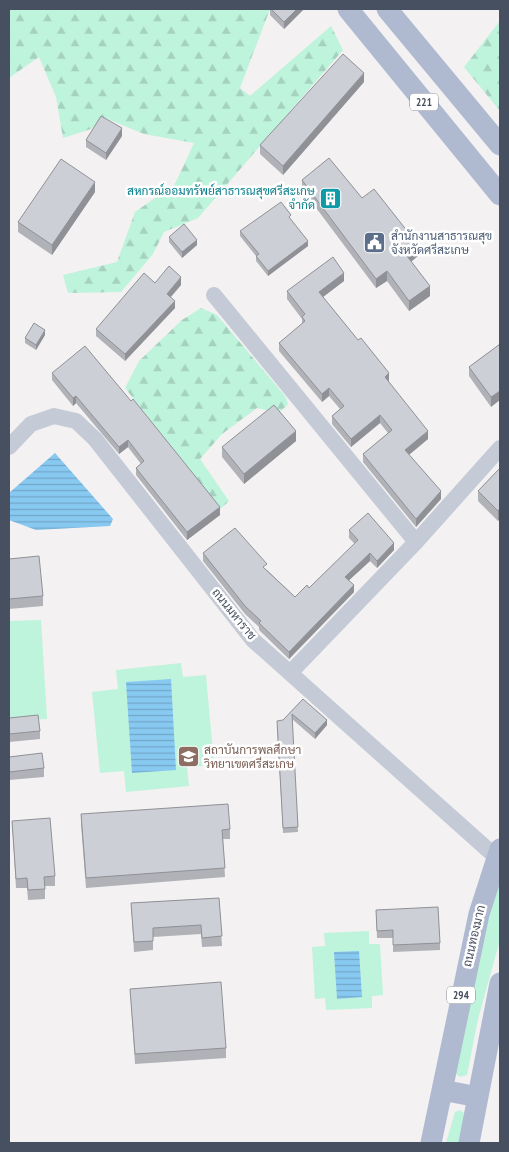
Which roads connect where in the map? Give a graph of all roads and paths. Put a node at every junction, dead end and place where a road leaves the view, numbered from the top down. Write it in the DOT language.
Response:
graph roads {
  1 [pos="348,9"];
  2 [pos="387,9"];
  3 [pos="500,145"];
  4 [pos="500,195"];
  5 [pos="214,295"];
  6 [pos="9,447"];
  7 [pos="500,448"];
  8 [pos="416,542"];
  9 [pos="291,672"];
  10 [pos="498,853"];
  11 [pos="500,983"];
  12 [pos="442,1090"];
  13 [pos="478,1097"];
  14 [pos="431,1143"];
  15 [pos="469,1143"];
  1 -- 4 [label="main road, 221"];
  2 -- 3 [label="main road, 221"];
  5 -- 8 [label="street"];
  6 -- 9 [label="street, ถนนมหาราช"];
  7 -- 8 [label="street"];
  8 -- 9 [label="street"];
  9 -- 10 [label="street, ถนนมหาราช"];
  10 -- 12 [label="main road, ถนนทองมาก / 294"];
  11 -- 13 [label="main road"];
  12 -- 13 [label="main road"];
  12 -- 14 [label="main road, ถนนทองมาก / 294"];
  13 -- 15 [label="main road"];
}
